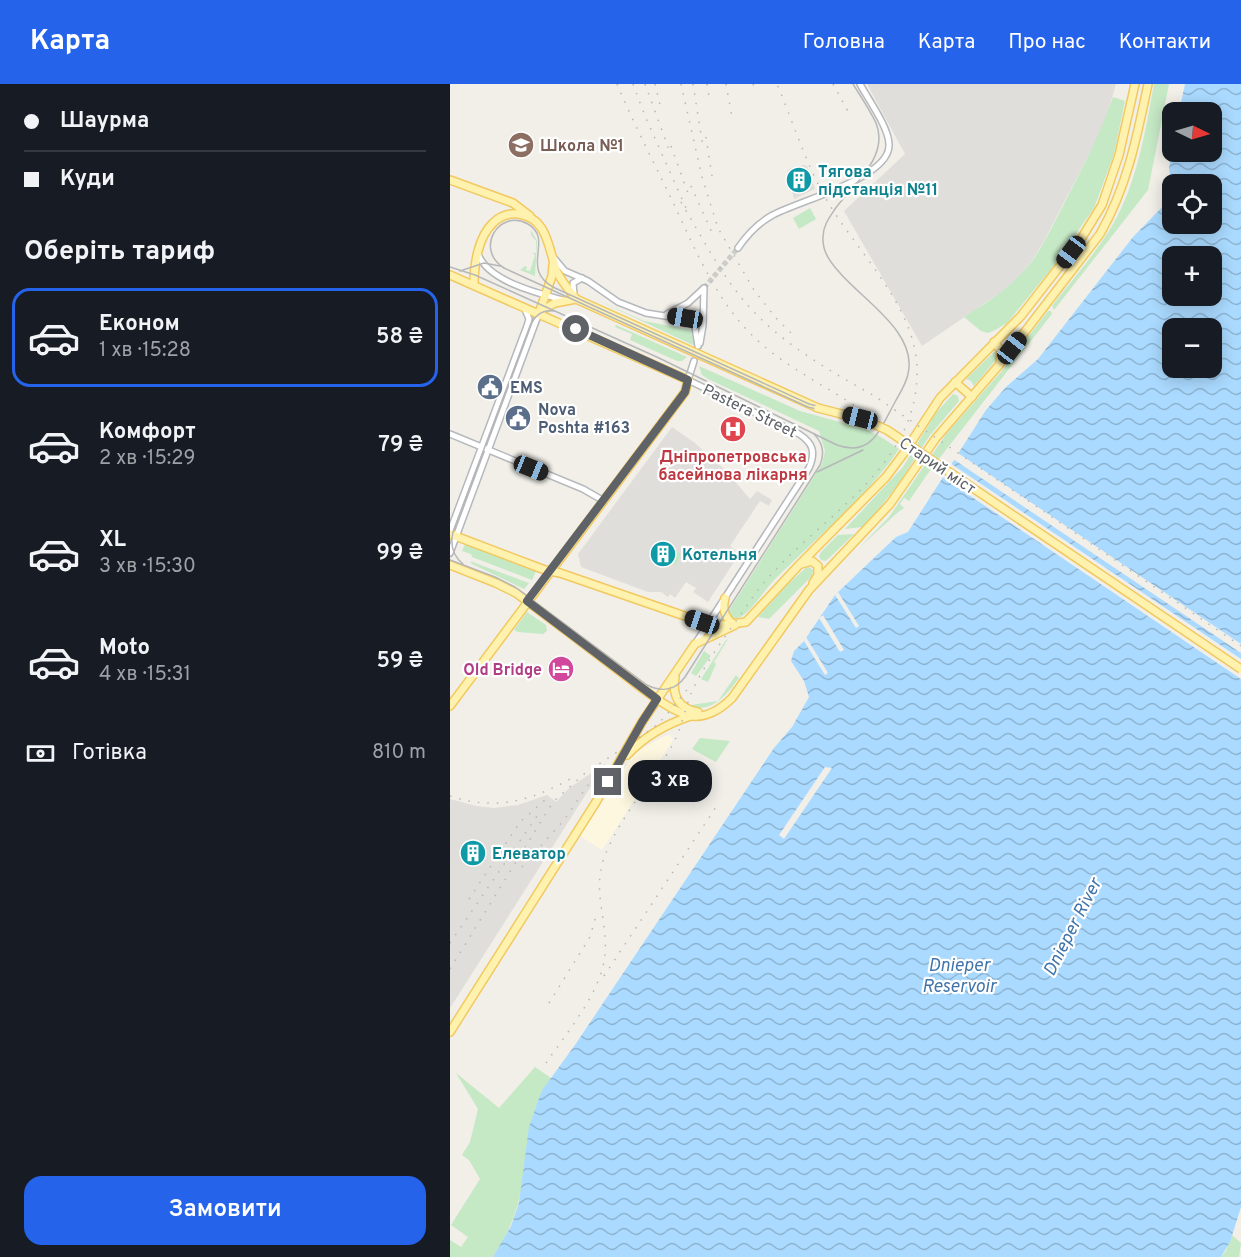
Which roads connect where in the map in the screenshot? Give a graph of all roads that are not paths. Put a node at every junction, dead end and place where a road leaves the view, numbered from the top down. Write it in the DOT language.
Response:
graph roads {
  1 [pos="860,84"];
  2 [pos="1135,84"];
  3 [pos="1148,84"];
  4 [pos="450,180"];
  5 [pos="534,220"];
  6 [pos="738,248"];
  7 [pos="478,254"];
  8 [pos="553,257"];
  9 [pos="450,275"];
  10 [pos="582,278"];
  11 [pos="474,284"];
  12 [pos="545,295"];
  13 [pos="576,299"];
  14 [pos="564,300"];
  15 [pos="524,307"];
  16 [pos="539,313"];
  17 [pos="665,315"];
  18 [pos="994,342"];
  19 [pos="694,361"];
  20 [pos="1000,364"];
  21 [pos="688,380"];
  22 [pos="955,382"];
  23 [pos="972,397"];
  24 [pos="450,434"];
  25 [pos="481,447"];
  26 [pos="489,450"];
  27 [pos="604,501"];
  28 [pos="452,534"];
  29 [pos="450,553"];
  30 [pos="450,565"];
  31 [pos="799,565"];
  32 [pos="551,571"];
  33 [pos="809,590"];
  34 [pos="725,598"];
  35 [pos="527,601"];
  36 [pos="708,624"];
  37 [pos="735,625"];
  38 [pos="695,644"];
  39 [pos="1241,669"];
  40 [pos="675,674"];
  41 [pos="657,699"];
  42 [pos="450,706"];
  43 [pos="709,714"];
  44 [pos="691,716"];
  45 [pos="621,761"];
  46 [pos="450,1032"];
  1 -- 6 [label="street"];
  2 -- 18 [label="main road"];
  3 -- 20 [label="main road"];
  4 -- 5 [label="main road"];
  5 -- 7 [label="main road"];
  5 -- 8 [label="main road"];
  7 -- 11 [label="main road"];
  7 -- 12 [label="street"];
  8 -- 10 [label="street"];
  8 -- 12 [label="main road"];
  8 -- 13 [label="main road"];
  9 -- 11 [label="main road"];
  10 -- 13 [label="street"];
  10 -- 17 [label="street"];
  11 -- 15 [label="main road, Pastera Street"];
  12 -- 14 [label="street"];
  12 -- 16 [label="main road"];
  13 -- 14 [label="main road"];
  13 -- 39 [label="main road, Старий міст, bridge"];
  14 -- 16 [label="main road"];
  15 -- 16 [label="main road, Pastera Street"];
  15 -- 25 [label="street"];
  16 -- 21 [label="main road, Pastera Street"];
  16 -- 26 [label="street"];
  17 -- 17 [label="street"];
  18 -- 20 [label="main road"];
  18 -- 22 [label="main road"];
  19 -- 21 [label="street"];
  20 -- 23 [label="main road"];
  21 -- 27 [label="main road"];
  21 -- 34 [label="street, Pastera Street"];
  22 -- 23 [label="main road"];
  22 -- 31 [label="main road"];
  23 -- 33 [label="main road"];
  24 -- 25 [label="street"];
  25 -- 26 [label="street"];
  25 -- 28 [label="street"];
  26 -- 27 [label="street"];
  26 -- 28 [label="street"];
  27 -- 32 [label="main road"];
  28 -- 29 [label="street"];
  28 -- 32 [label="main road"];
  30 -- 35 [label="main road"];
  31 -- 33 [label="main road"];
  31 -- 37 [label="main road"];
  32 -- 35 [label="main road"];
  32 -- 36 [label="main road"];
  33 -- 43 [label="main road"];
  34 -- 36 [label="street, Pastera Street"];
  34 -- 37 [label="main road"];
  35 -- 41 [label="main road"];
  35 -- 42 [label="main road"];
  36 -- 37 [label="main road"];
  36 -- 38 [label="street, Pastera Street"];
  37 -- 38 [label="main road"];
  38 -- 40 [label="main road"];
  40 -- 41 [label="main road"];
  40 -- 43 [label="main road"];
  41 -- 44 [label="main road"];
  41 -- 45 [label="main road"];
  43 -- 44 [label="main road"];
  44 -- 45 [label="main road"];
  45 -- 46 [label="main road"];
}
